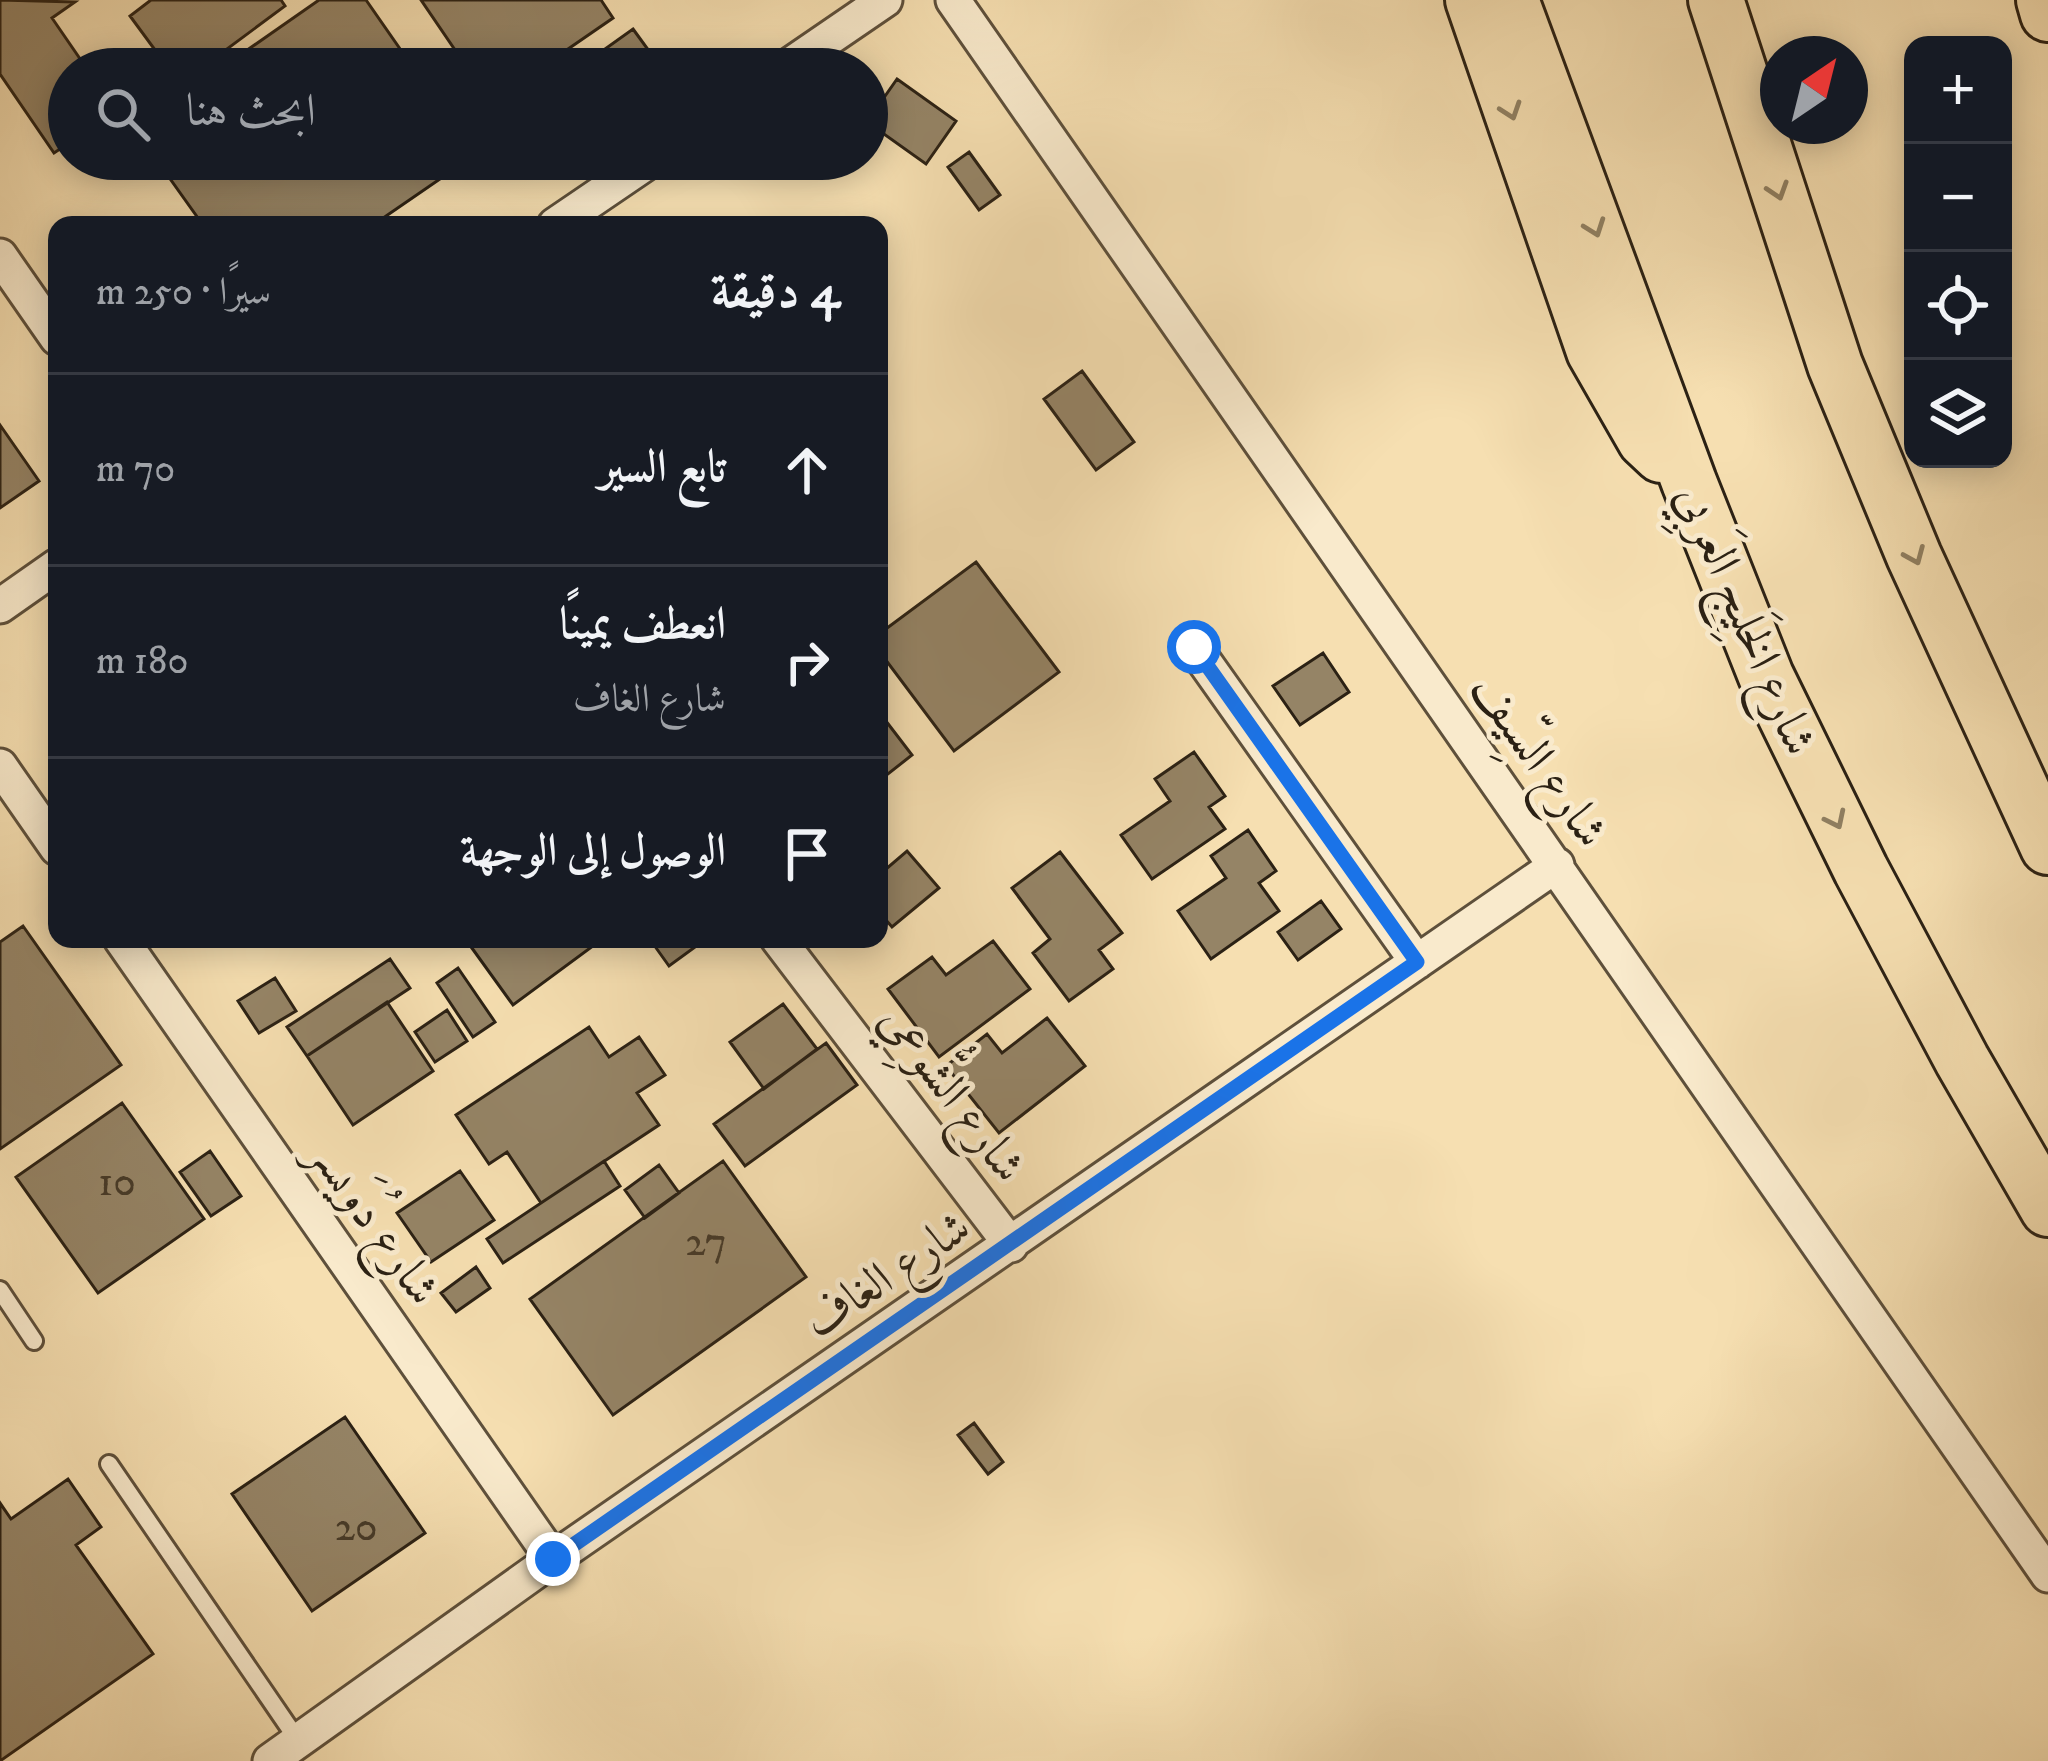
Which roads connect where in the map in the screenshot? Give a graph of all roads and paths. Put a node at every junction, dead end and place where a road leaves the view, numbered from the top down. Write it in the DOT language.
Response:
graph roads {
  1 [pos="885,0"];
  2 [pos="953,0"];
  3 [pos="1473,0"];
  4 [pos="1511,0"];
  5 [pos="1715,0"];
  6 [pos="2044,0"];
  7 [pos="2048,14"];
  8 [pos="815,48"];
  9 [pos="621,180"];
  10 [pos="568,216"];
  11 [pos="0,256"];
  12 [pos="48,325"];
  13 [pos="1689,482"];
  14 [pos="48,572"];
  15 [pos="0,606"];
  16 [pos="1194,647"];
  17 [pos="0,766"];
  18 [pos="48,835"];
  19 [pos="2048,847"];
  20 [pos="1557,865"];
  21 [pos="127,948"];
  22 [pos="785,948"];
  23 [pos="1417,962"];
  24 [pos="2048,1209"];
  25 [pos="1011,1245"];
  26 [pos="0,1290"];
  27 [pos="34,1341"];
  28 [pos="109,1464"];
  29 [pos="553,1559"];
  30 [pos="2048,1575"];
  31 [pos="299,1742"];
  32 [pos="271,1761"];
  1 -- 8 [label="street"];
  2 -- 20 [label="street, شارع السِّيف"];
  3 -- 13 [label="highway, one-way"];
  4 -- 13 [label="highway, شارع الخَلِيج العَربِي, one-way"];
  5 -- 19 [label="highway, one-way"];
  6 -- 7 [label="highway"];
  9 -- 10 [label="street"];
  11 -- 12 [label="street"];
  13 -- 24 [label="highway, شارع الخَلِيج العَربِي, one-way"];
  14 -- 15 [label="street"];
  16 -- 23 [label="street"];
  17 -- 18 [label="street"];
  20 -- 23 [label="street, شارع الغاف"];
  20 -- 30 [label="street, شارع السِّيف"];
  21 -- 29 [label="street, شارع دُوَيسر"];
  22 -- 25 [label="street, شارع الشُّوعِي"];
  23 -- 25 [label="street, شارع الغاف"];
  25 -- 29 [label="street, شارع الغاف"];
  26 -- 27 [label="lane"];
  28 -- 31 [label="lane"];
  29 -- 31 [label="street, شارع الغاف"];
  31 -- 32 [label="street, شارع الغاف"];
}
